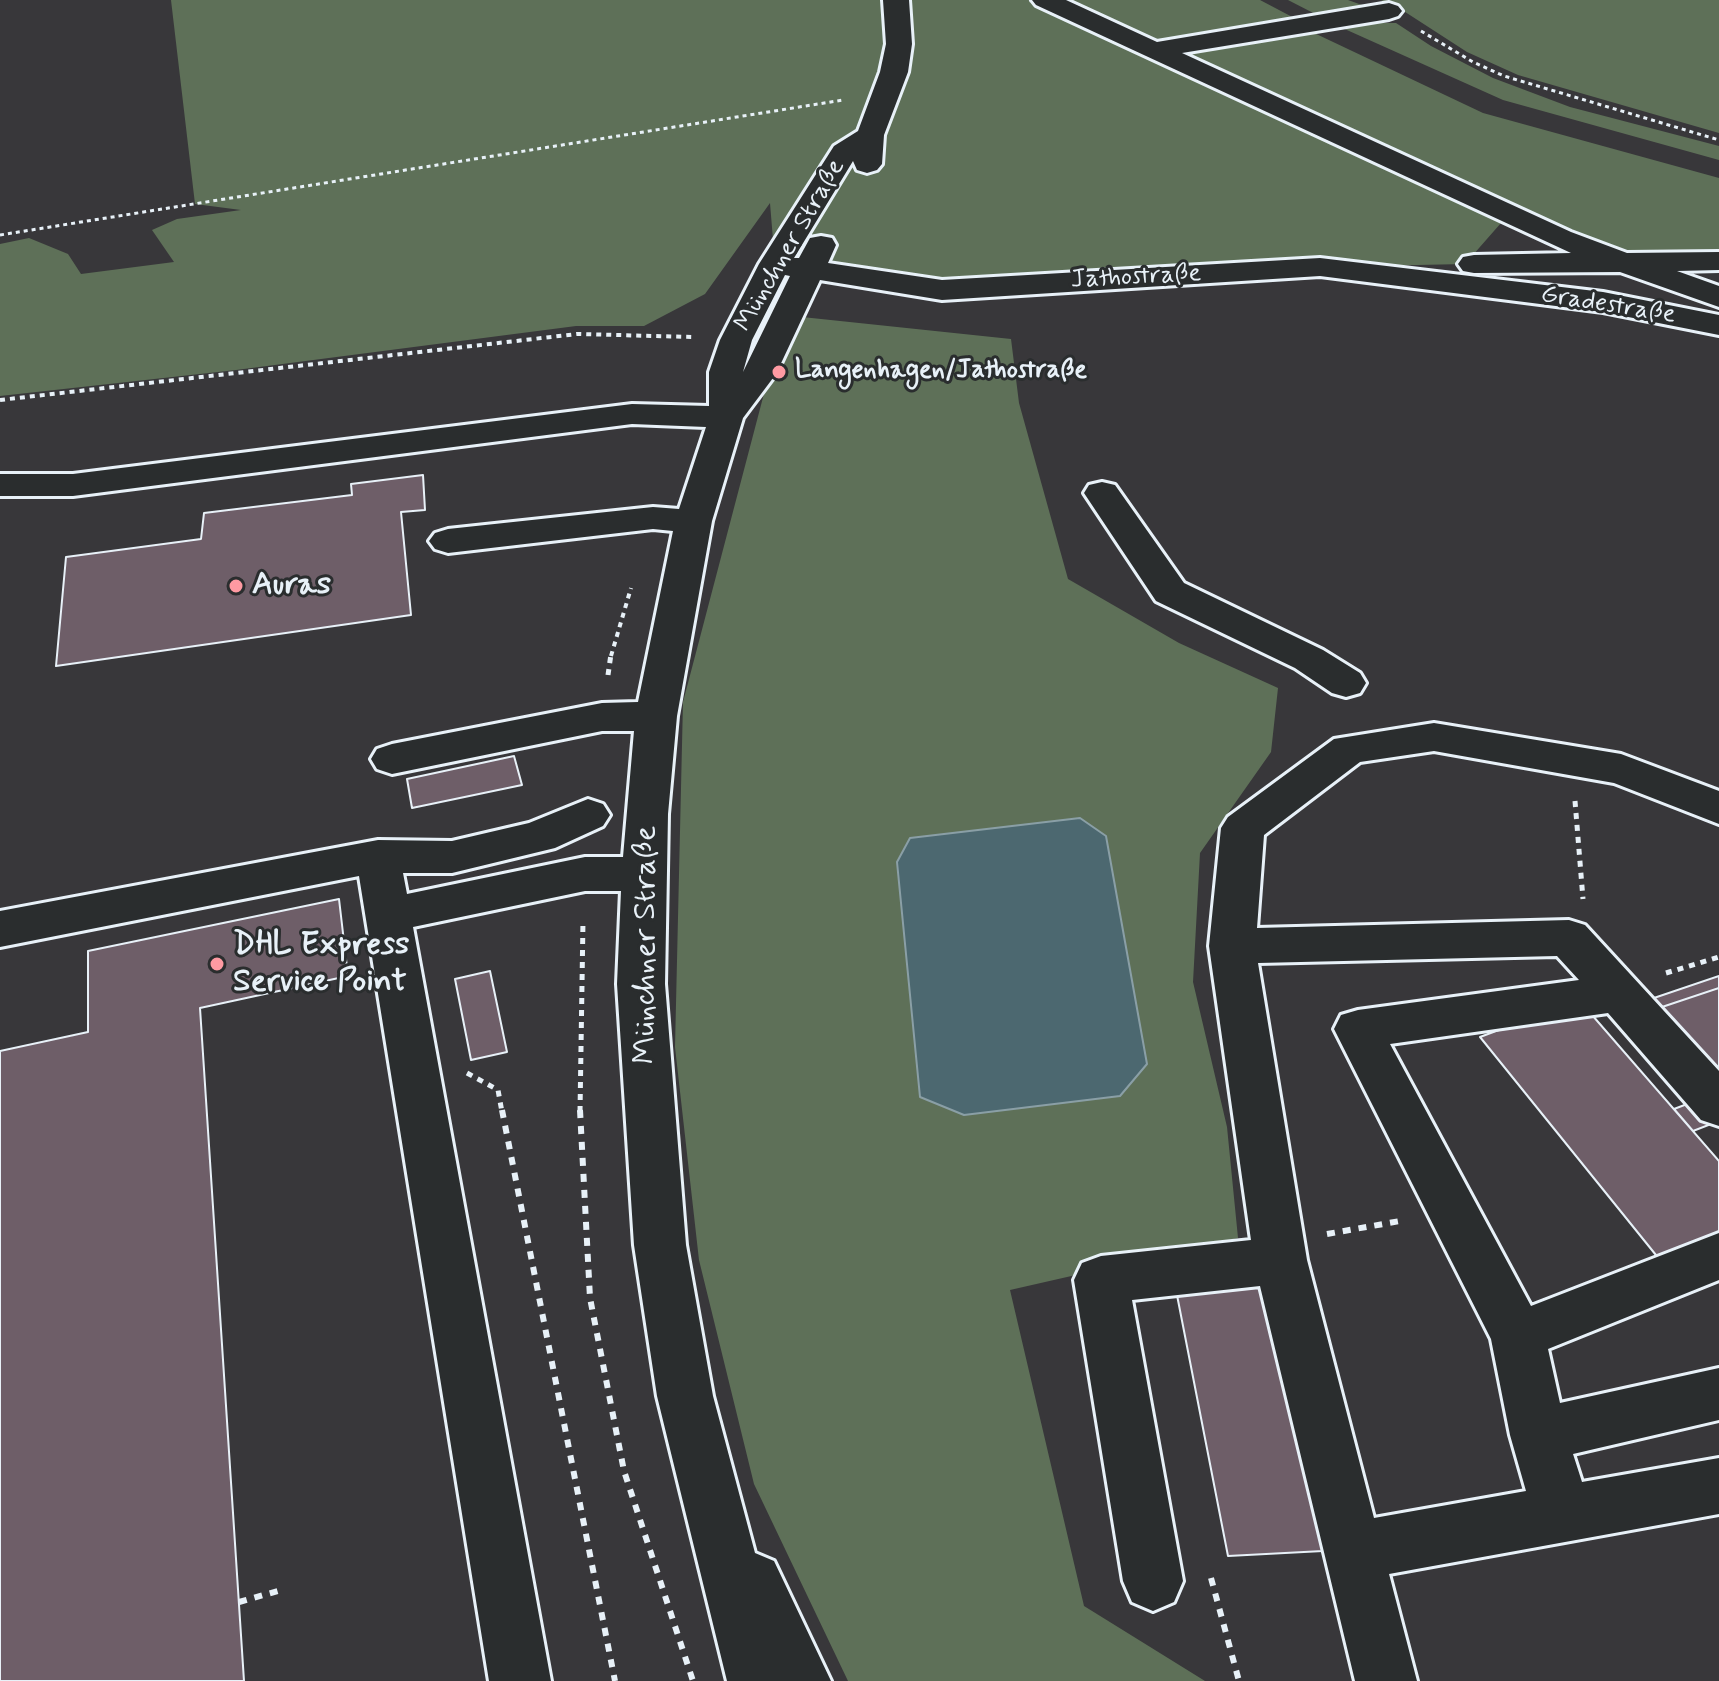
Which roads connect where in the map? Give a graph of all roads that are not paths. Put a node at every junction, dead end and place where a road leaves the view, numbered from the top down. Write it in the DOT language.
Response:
graph roads {
  1 [pos="896,0"];
  2 [pos="1045,0"];
  3 [pos="1389,11"];
  4 [pos="1155,50"];
  5 [pos="870,135"];
  6 [pos="1619,261"];
  7 [pos="1719,261"];
  8 [pos="775,264"];
  9 [pos="1320,267"];
  10 [pos="806,270"];
  11 [pos="1497,289"];
  12 [pos="1711,292"];
  13 [pos="1719,325"];
  14 [pos="726,417"];
  15 [pos="0,485"];
  16 [pos="1102,493"];
  17 [pos="694,521"];
  18 [pos="448,541"];
  19 [pos="1346,683"];
  20 [pos="656,716"];
  21 [pos="392,759"];
  22 [pos="1719,808"];
  23 [pos="646,814"];
  24 [pos="378,856"];
  25 [pos="643,874"];
  26 [pos="388,915"];
  27 [pos="0,929"];
  28 [pos="1232,946"];
  29 [pos="1621,993"];
  30 [pos="1719,1105"];
  31 [pos="1719,1256"];
  32 [pos="1280,1260"];
  33 [pos="1518,1336"];
  34 [pos="1719,1394"];
  35 [pos="1539,1435"];
  36 [pos="704,1476"];
  37 [pos="1719,1486"];
  38 [pos="1562,1514"];
  39 [pos="1353,1551"];
  40 [pos="1153,1581"];
  41 [pos="520,1681"];
  42 [pos="758,1681"];
  43 [pos="800,1681"];
  44 [pos="1386,1681"];
  1 -- 5 [label="street, Münchner Straße"];
  2 -- 4 [label="street"];
  3 -- 4 [label="street"];
  4 -- 6 [label="street"];
  5 -- 8 [label="street, Münchner Straße"];
  5 -- 10 [label="street, Münchner Straße"];
  6 -- 7 [label="street"];
  6 -- 9 [label="street"];
  6 -- 12 [label="street"];
  8 -- 10 [label="street, Jathostraße"];
  8 -- 14 [label="street, Münchner Straße"];
  9 -- 10 [label="street, Jathostraße"];
  9 -- 11 [label="street, Jathostraße"];
  10 -- 14 [label="street, Münchner Straße"];
  11 -- 12 [label="street"];
  11 -- 13 [label="street, Gradestraße"];
  14 -- 15 [label="street"];
  14 -- 17 [label="street, Münchner Straße"];
  16 -- 19 [label="street"];
  17 -- 18 [label="street"];
  17 -- 20 [label="street, Münchner Straße"];
  20 -- 21 [label="street"];
  20 -- 23 [label="street, Münchner Straße"];
  22 -- 28 [label="street"];
  23 -- 24 [label="street"];
  23 -- 25 [label="street, Münchner Straße"];
  24 -- 26 [label="street"];
  24 -- 27 [label="street"];
  25 -- 26 [label="street"];
  25 -- 36 [label="street, Münchner Straße"];
  26 -- 41 [label="street"];
  28 -- 29 [label="street"];
  28 -- 32 [label="street"];
  29 -- 30 [label="street"];
  29 -- 33 [label="street"];
  31 -- 33 [label="street"];
  32 -- 39 [label="street"];
  32 -- 40 [label="street"];
  33 -- 35 [label="street"];
  34 -- 35 [label="street"];
  35 -- 38 [label="street"];
  36 -- 42 [label="street, Münchner Straße"];
  36 -- 43 [label="street, Münchner Straße"];
  37 -- 38 [label="street"];
  38 -- 39 [label="street"];
  39 -- 44 [label="street"];
}
